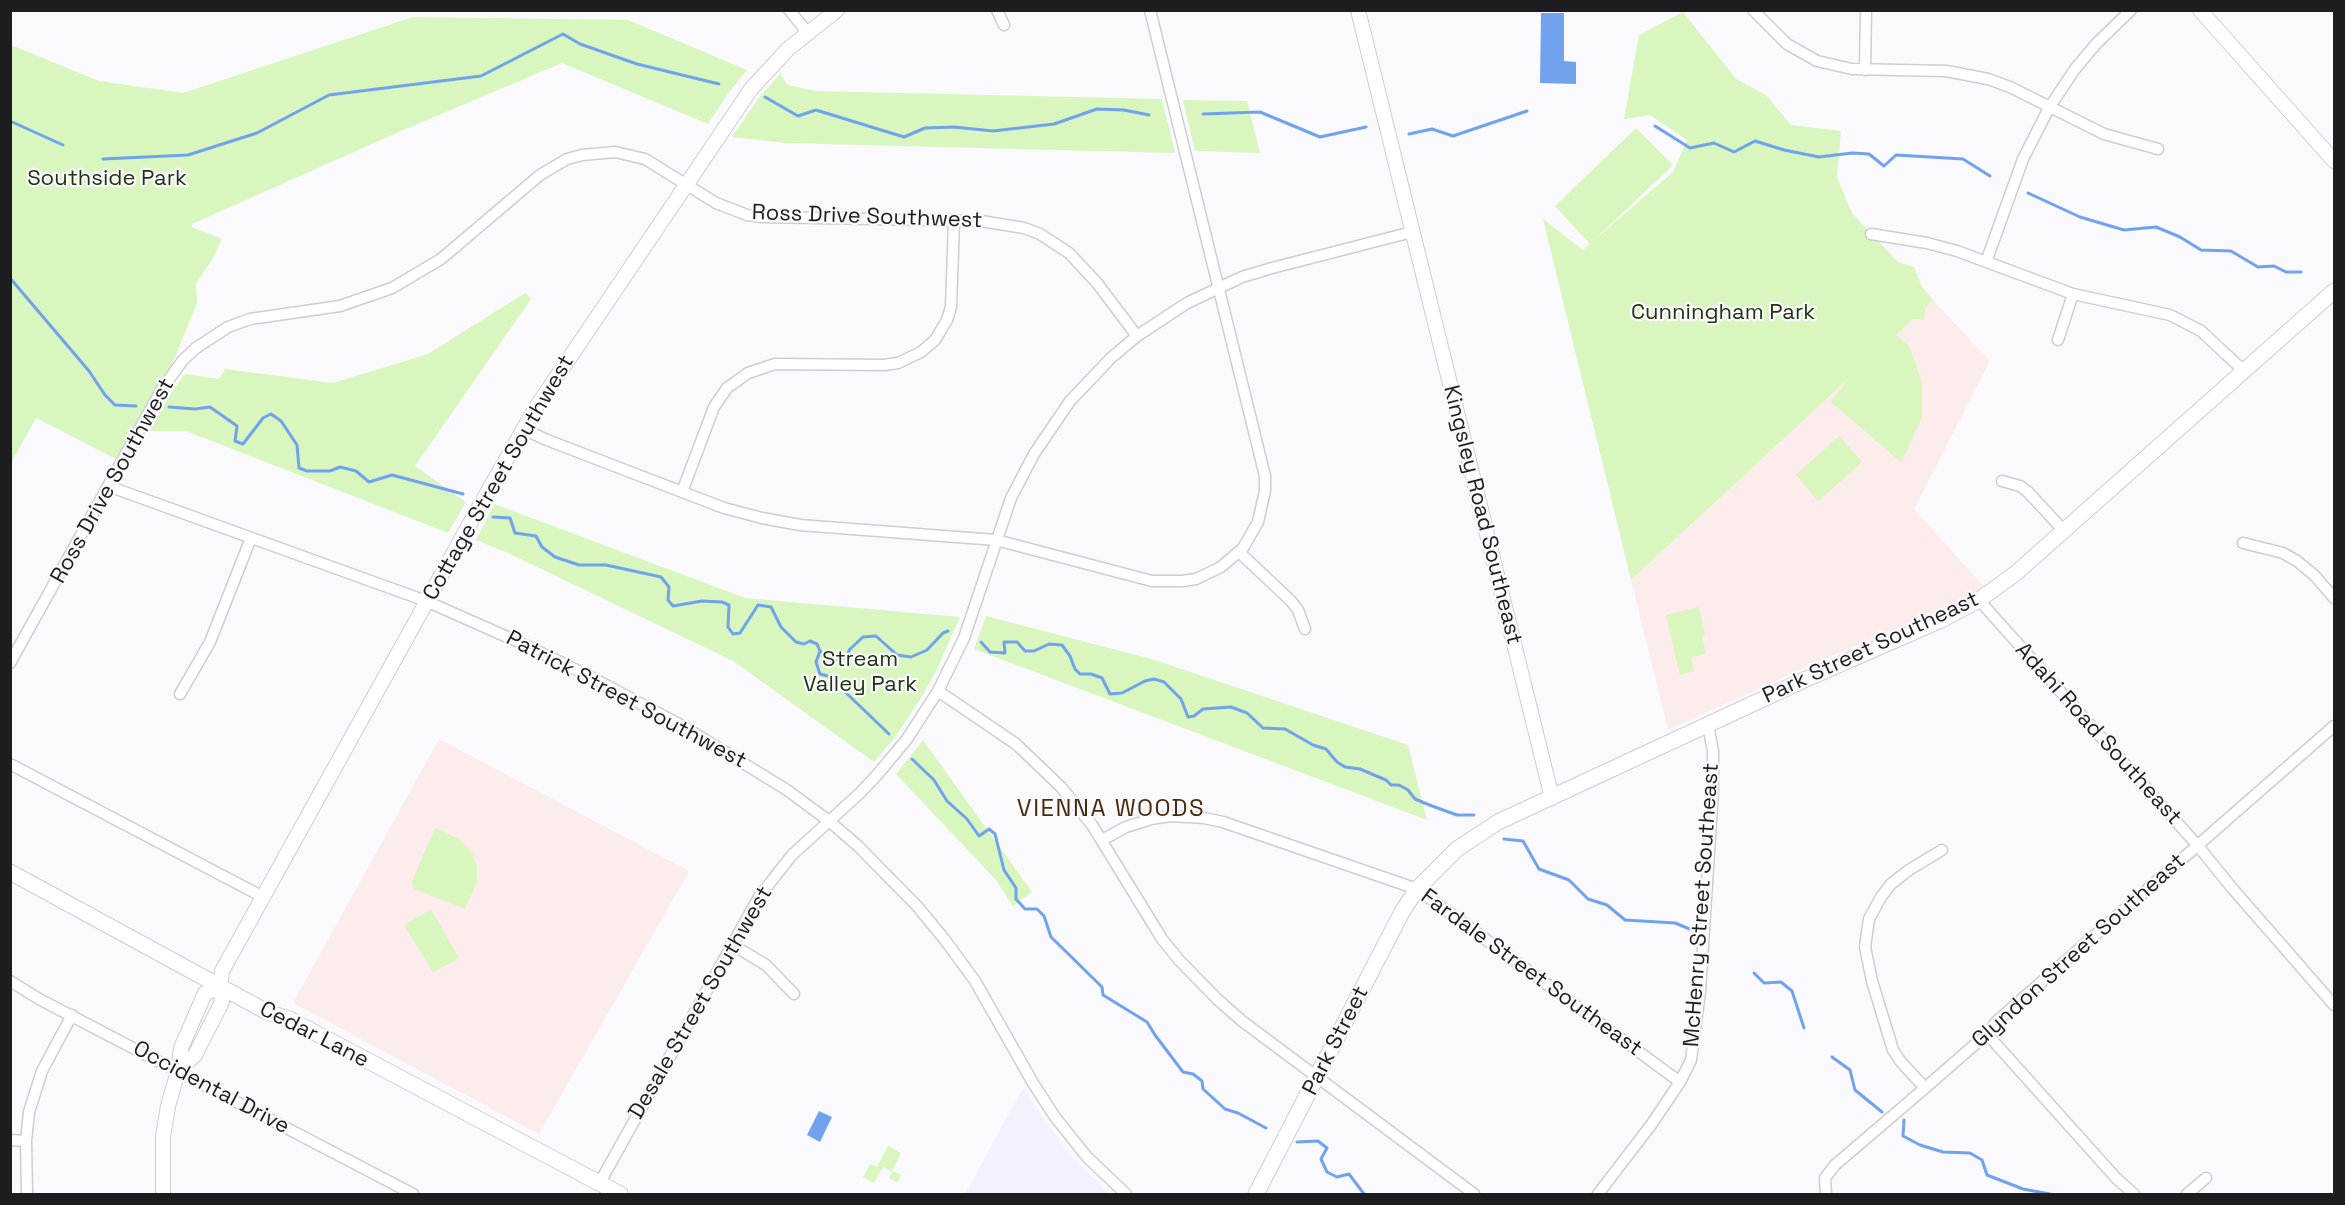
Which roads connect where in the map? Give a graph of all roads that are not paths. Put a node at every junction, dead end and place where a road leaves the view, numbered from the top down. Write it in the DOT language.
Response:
graph roads {
  1 [pos="789,10"];
  2 [pos="837,10"];
  3 [pos="997,10"];
  4 [pos="1150,10"];
  5 [pos="1358,10"];
  6 [pos="1753,10"];
  7 [pos="1866,10"];
  8 [pos="2131,10"];
  9 [pos="2200,10"];
  10 [pos="1004,25"];
  11 [pos="807,32"];
  12 [pos="1865,70"];
  13 [pos="2049,108"];
  14 [pos="2158,149"];
  15 [pos="2334,161"];
  16 [pos="686,183"];
  17 [pos="954,221"];
  18 [pos="1412,232"];
  19 [pos="1871,234"];
  20 [pos="1986,262"];
  21 [pos="1219,287"];
  22 [pos="2334,291"];
  23 [pos="2073,294"];
  24 [pos="1137,336"];
  25 [pos="2058,340"];
  26 [pos="2244,371"];
  27 [pos="524,429"];
  28 [pos="2002,481"];
  29 [pos="108,486"];
  30 [pos="682,492"];
  31 [pos="2064,531"];
  32 [pos="251,538"];
  33 [pos="996,540"];
  34 [pos="2243,543"];
  35 [pos="1239,552"];
  36 [pos="2334,598"];
  37 [pos="1979,600"];
  38 [pos="426,601"];
  39 [pos="1305,629"];
  40 [pos="10,663"];
  41 [pos="938,691"];
  42 [pos="180,694"];
  43 [pos="1708,725"];
  44 [pos="2334,726"];
  45 [pos="10,764"];
  46 [pos="1552,798"];
  47 [pos="829,820"];
  48 [pos="1102,840"];
  49 [pos="2198,846"];
  50 [pos="1942,850"];
  51 [pos="10,872"];
  52 [pos="1417,889"];
  53 [pos="263,897"];
  54 [pos="731,944"];
  55 [pos="10,981"];
  56 [pos="220,987"];
  57 [pos="794,994"];
  58 [pos="2334,1005"];
  59 [pos="72,1015"];
  60 [pos="1987,1034"];
  61 [pos="178,1071"];
  62 [pos="1318,1077"];
  63 [pos="1680,1082"];
  64 [pos="1925,1088"];
  65 [pos="10,1140"];
  66 [pos="26,1141"];
  67 [pos="2206,1178"];
  68 [pos="599,1184"];
  69 [pos="27,1194"];
  70 [pos="163,1194"];
  71 [pos="413,1194"];
  72 [pos="620,1194"];
  73 [pos="1126,1194"];
  74 [pos="1256,1194"];
  75 [pos="1474,1194"];
  76 [pos="1598,1194"];
  77 [pos="1826,1194"];
  78 [pos="2134,1194"];
  79 [pos="2187,1194"];
  1 -- 11 [label="street"];
  2 -- 11 [label="street, Cottage Street Southwest"];
  3 -- 10 [label="street"];
  4 -- 21 [label="street"];
  5 -- 18 [label="street, Kingsley Road Southeast"];
  6 -- 12 [label="street"];
  7 -- 12 [label="street"];
  8 -- 13 [label="street"];
  9 -- 15 [label="street"];
  11 -- 16 [label="street, Cottage Street Southwest"];
  12 -- 13 [label="street"];
  13 -- 14 [label="street"];
  13 -- 20 [label="street"];
  16 -- 17 [label="street, Ross Drive Southwest"];
  16 -- 27 [label="street, Cottage Street Southwest"];
  16 -- 29 [label="street, Ross Drive Southwest"];
  17 -- 24 [label="street, Ross Drive Southwest"];
  17 -- 30 [label="street"];
  18 -- 21 [label="street, Desale Street Southwest"];
  18 -- 46 [label="street, Kingsley Road Southeast"];
  19 -- 20 [label="street"];
  20 -- 23 [label="street"];
  21 -- 24 [label="street, Desale Street Southwest"];
  21 -- 35 [label="street"];
  22 -- 26 [label="main road, Park Street Southeast"];
  23 -- 25 [label="street"];
  23 -- 26 [label="street"];
  24 -- 33 [label="street, Desale Street Southwest"];
  26 -- 31 [label="main road, Park Street Southeast"];
  27 -- 30 [label="street"];
  27 -- 38 [label="street, Cottage Street Southwest"];
  28 -- 31 [label="street"];
  29 -- 32 [label="street, Patrick Street Southwest"];
  29 -- 40 [label="street, Ross Drive Southwest"];
  30 -- 33 [label="street"];
  31 -- 37 [label="main road, Park Street Southeast"];
  32 -- 38 [label="street, Patrick Street Southwest"];
  32 -- 42 [label="street"];
  33 -- 35 [label="street"];
  33 -- 41 [label="street, Desale Street Southwest"];
  34 -- 36 [label="street"];
  35 -- 39 [label="street"];
  37 -- 43 [label="main road, Park Street Southeast"];
  37 -- 49 [label="street, Adahi Road Southeast"];
  38 -- 47 [label="street, Patrick Street Southwest"];
  38 -- 53 [label="street, Cottage Street Southwest"];
  41 -- 47 [label="street, Desale Street Southwest"];
  41 -- 48 [label="street"];
  43 -- 46 [label="main road, Park Street Southeast"];
  43 -- 63 [label="street, McHenry Street Southeast"];
  44 -- 49 [label="street, Glyndon Street Southeast"];
  45 -- 53 [label="street"];
  46 -- 52 [label="main road, Park Street Southeast"];
  47 -- 54 [label="street, Desale Street Southwest"];
  47 -- 73 [label="street, Patrick Street Southwest"];
  48 -- 52 [label="street, Fardale Street Southeast"];
  48 -- 62 [label="street"];
  49 -- 58 [label="street, Adahi Road Southeast"];
  49 -- 60 [label="street, Glyndon Street Southeast"];
  50 -- 64 [label="street"];
  51 -- 56 [label="main road, Cedar Lane"];
  52 -- 62 [label="main road, Park Street"];
  52 -- 63 [label="street, Fardale Street Southeast"];
  53 -- 56 [label="street, Cottage Street Southwest"];
  54 -- 57 [label="street"];
  54 -- 68 [label="street, Desale Street Southwest"];
  55 -- 59 [label="street, Occidental Drive"];
  56 -- 61 [label="street, Cottage Street Southwest"];
  56 -- 68 [label="main road, Cedar Lane"];
  59 -- 61 [label="street, Occidental Drive"];
  59 -- 66 [label="street"];
  60 -- 64 [label="street, Glyndon Street Southeast"];
  60 -- 78 [label="street"];
  61 -- 70 [label="street"];
  61 -- 71 [label="street, Occidental Drive"];
  62 -- 74 [label="main road, Park Street"];
  62 -- 75 [label="street"];
  63 -- 76 [label="street, McHenry Street Southeast"];
  64 -- 77 [label="street, Glyndon Street Southeast"];
  65 -- 66 [label="street"];
  66 -- 69 [label="street"];
  67 -- 79 [label="street"];
  68 -- 72 [label="main road, Cedar Lane"];
}
